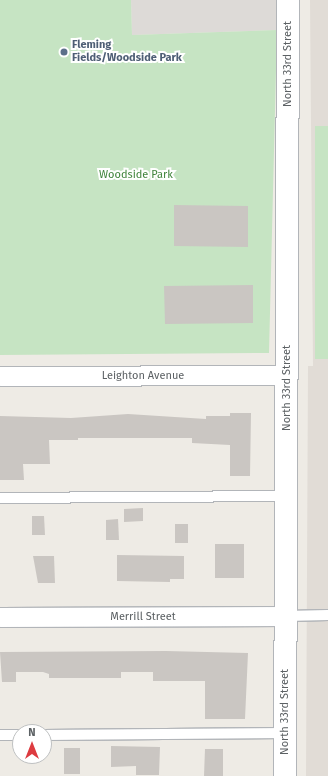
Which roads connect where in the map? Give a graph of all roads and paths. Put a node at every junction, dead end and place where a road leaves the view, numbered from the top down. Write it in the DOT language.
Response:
graph roads {
  1 [pos="288,0"];
  2 [pos="287,375"];
  3 [pos="0,376"];
  4 [pos="286,496"];
  5 [pos="0,498"];
  6 [pos="328,615"];
  7 [pos="286,616"];
  8 [pos="0,618"];
  9 [pos="285,732"];
  10 [pos="0,735"];
  11 [pos="12,735"];
  12 [pos="52,735"];
  13 [pos="285,776"];
  1 -- 2 [label="main road, North 33rd Street"];
  2 -- 3 [label="street, Leighton Avenue"];
  2 -- 4 [label="main road, North 33rd Street"];
  4 -- 5 [label="lane"];
  4 -- 7 [label="main road, North 33rd Street"];
  6 -- 7 [label="lane"];
  7 -- 8 [label="street, Merrill Street"];
  7 -- 9 [label="main road, North 33rd Street"];
  9 -- 12 [label="lane"];
  9 -- 13 [label="main road, North 33rd Street"];
  10 -- 11 [label="lane"];
}
